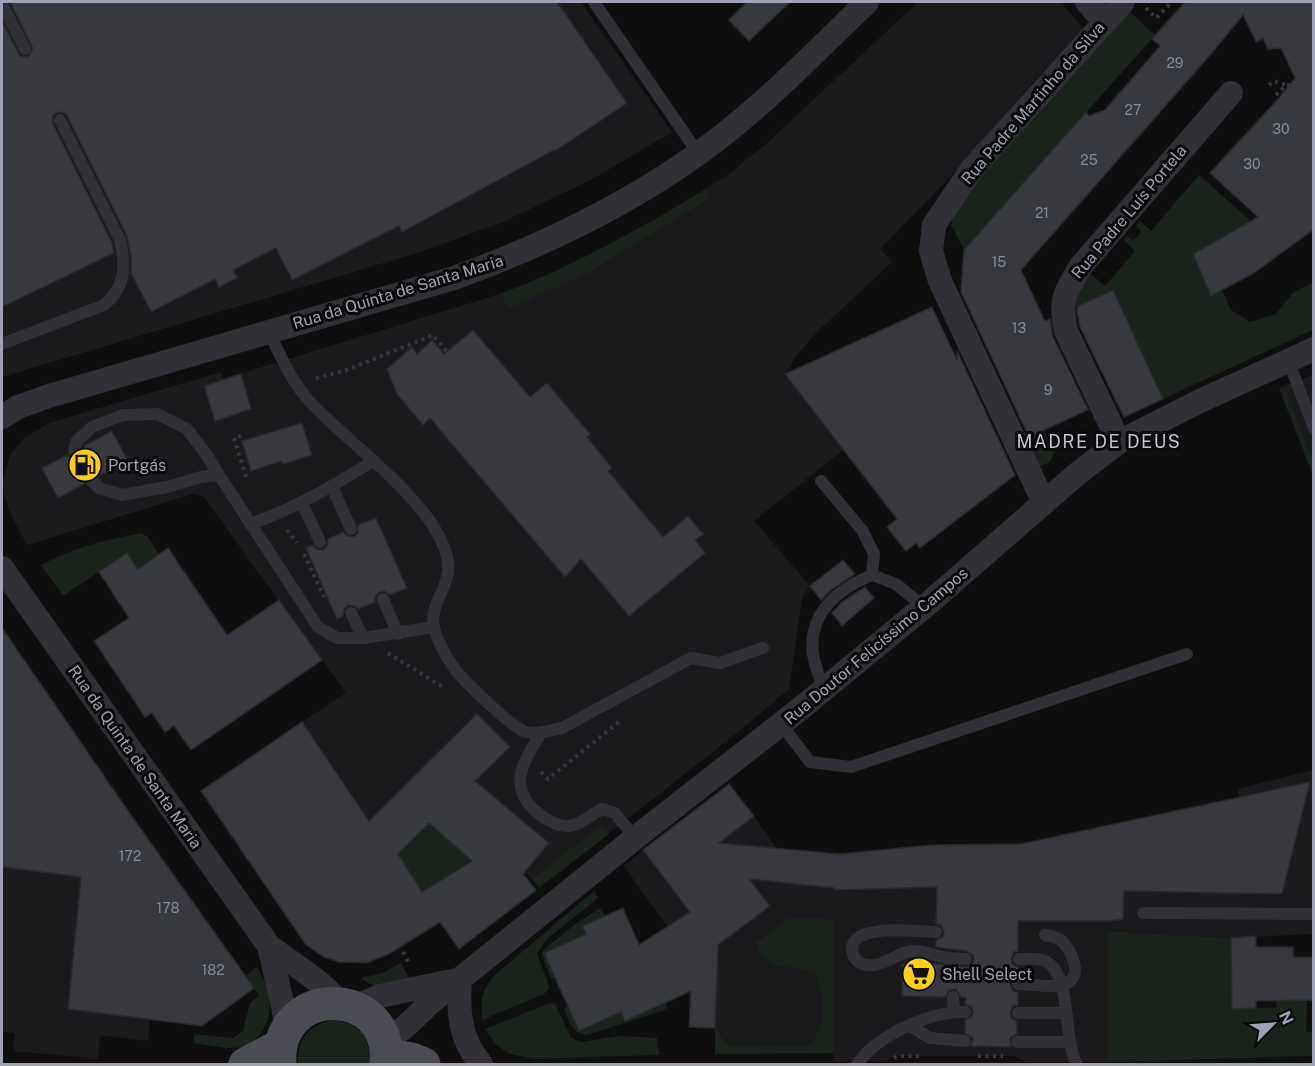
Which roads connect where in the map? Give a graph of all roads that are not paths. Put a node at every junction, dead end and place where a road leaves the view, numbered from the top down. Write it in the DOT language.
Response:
graph roads {
  1 [pos="594,2"];
  2 [pos="867,2"];
  3 [pos="1087,2"];
  4 [pos="1123,2"];
  5 [pos="2,4"];
  6 [pos="1104,21"];
  7 [pos="25,49"];
  8 [pos="1231,93"];
  9 [pos="60,120"];
  10 [pos="698,153"];
  11 [pos="268,332"];
  12 [pos="2,344"];
  13 [pos="1314,349"];
  14 [pos="1288,360"];
  15 [pos="2,417"];
  16 [pos="1314,428"];
  17 [pos="1119,442"];
  18 [pos="74,451"];
  19 [pos="373,461"];
  20 [pos="219,475"];
  21 [pos="91,480"];
  22 [pos="821,481"];
  23 [pos="332,487"];
  24 [pos="302,503"];
  25 [pos="1044,503"];
  26 [pos="250,524"];
  27 [pos="351,529"];
  28 [pos="320,542"];
  29 [pos="2,568"];
  30 [pos="872,575"];
  31 [pos="382,599"];
  32 [pos="924,607"];
  33 [pos="351,613"];
  34 [pos="434,627"];
  35 [pos="398,634"];
  36 [pos="363,638"];
  37 [pos="763,648"];
  38 [pos="1187,654"];
  39 [pos="823,690"];
  40 [pos="781,724"];
  41 [pos="542,732"];
  42 [pos="635,838"];
  43 [pos="1143,913"];
  44 [pos="1314,914"];
  45 [pos="936,932"];
  46 [pos="1045,934"];
  47 [pos="269,946"];
  48 [pos="1019,959"];
  49 [pos="958,960"];
  50 [pos="460,979"];
  51 [pos="1018,984"];
  52 [pos="1062,985"];
  53 [pos="953,997"];
  54 [pos="346,1005"];
  55 [pos="1018,1013"];
  56 [pos="1066,1013"];
  57 [pos="910,1026"];
  58 [pos="965,1041"];
  59 [pos="1017,1042"];
  60 [pos="1070,1042"];
  61 [pos="283,1046"];
  62 [pos="386,1053"];
  63 [pos="245,1065"];
  64 [pos="424,1065"];
  65 [pos="481,1065"];
  66 [pos="857,1065"];
  67 [pos="1077,1065"];
  1 -- 10 [label="lane"];
  2 -- 10 [label="street, Rua da Quinta de Santa Maria"];
  3 -- 6 [label="street"];
  4 -- 6 [label="street, Rua Padre Martinho da Silva"];
  5 -- 7 [label="lane"];
  6 -- 25 [label="street, Rua Padre Martinho da Silva"];
  8 -- 17 [label="street, Rua Padre Luís Portela"];
  9 -- 12 [label="lane"];
  10 -- 11 [label="street, Rua da Quinta de Santa Maria"];
  11 -- 15 [label="street, Rua da Quinta de Santa Maria"];
  11 -- 19 [label="lane"];
  13 -- 14 [label="street, Rua Doutor Felicíssimo Campos"];
  14 -- 16 [label="lane"];
  14 -- 17 [label="street, Rua Doutor Felicíssimo Campos"];
  17 -- 25 [label="street, Rua Doutor Felicíssimo Campos"];
  18 -- 20 [label="lane"];
  19 -- 23 [label="lane"];
  19 -- 34 [label="lane"];
  20 -- 21 [label="lane"];
  20 -- 26 [label="lane"];
  22 -- 30 [label="lane"];
  23 -- 24 [label="lane"];
  23 -- 27 [label="lane"];
  24 -- 26 [label="lane"];
  24 -- 28 [label="lane"];
  25 -- 32 [label="street, Rua Doutor Felicíssimo Campos"];
  26 -- 36 [label="lane"];
  29 -- 47 [label="street, Rua da Quinta de Santa Maria"];
  30 -- 32 [label="lane"];
  30 -- 39 [label="lane"];
  31 -- 35 [label="lane"];
  32 -- 39 [label="street, Rua Doutor Felicíssimo Campos"];
  33 -- 36 [label="lane"];
  34 -- 35 [label="lane"];
  34 -- 41 [label="lane"];
  35 -- 36 [label="lane"];
  37 -- 41 [label="lane"];
  38 -- 40 [label="lane"];
  39 -- 40 [label="street, Rua Doutor Felicíssimo Campos"];
  40 -- 42 [label="street, Rua Doutor Felicíssimo Campos"];
  41 -- 42 [label="lane"];
  42 -- 50 [label="street, Rua Doutor Felicíssimo Campos"];
  43 -- 44 [label="lane"];
  45 -- 49 [label="lane"];
  46 -- 52 [label="lane"];
  47 -- 54 [label="street, Rua da Quinta de Santa Maria"];
  47 -- 61 [label="street, Rua da Quinta de Santa Maria"];
  48 -- 52 [label="lane"];
  50 -- 54 [label="street, Rua Doutor Felicíssimo Campos"];
  50 -- 62 [label="street, Rua Doutor Felicíssimo Campos"];
  50 -- 65 [label="street"];
  51 -- 52 [label="lane"];
  52 -- 56 [label="lane"];
  53 -- 57 [label="lane"];
  54 -- 61 [label="main road"];
  54 -- 62 [label="main road"];
  55 -- 56 [label="lane"];
  56 -- 60 [label="lane"];
  57 -- 58 [label="lane"];
  57 -- 66 [label="lane"];
  59 -- 60 [label="lane"];
  60 -- 67 [label="lane"];
  61 -- 63 [label="main road"];
  62 -- 64 [label="main road"];
}
